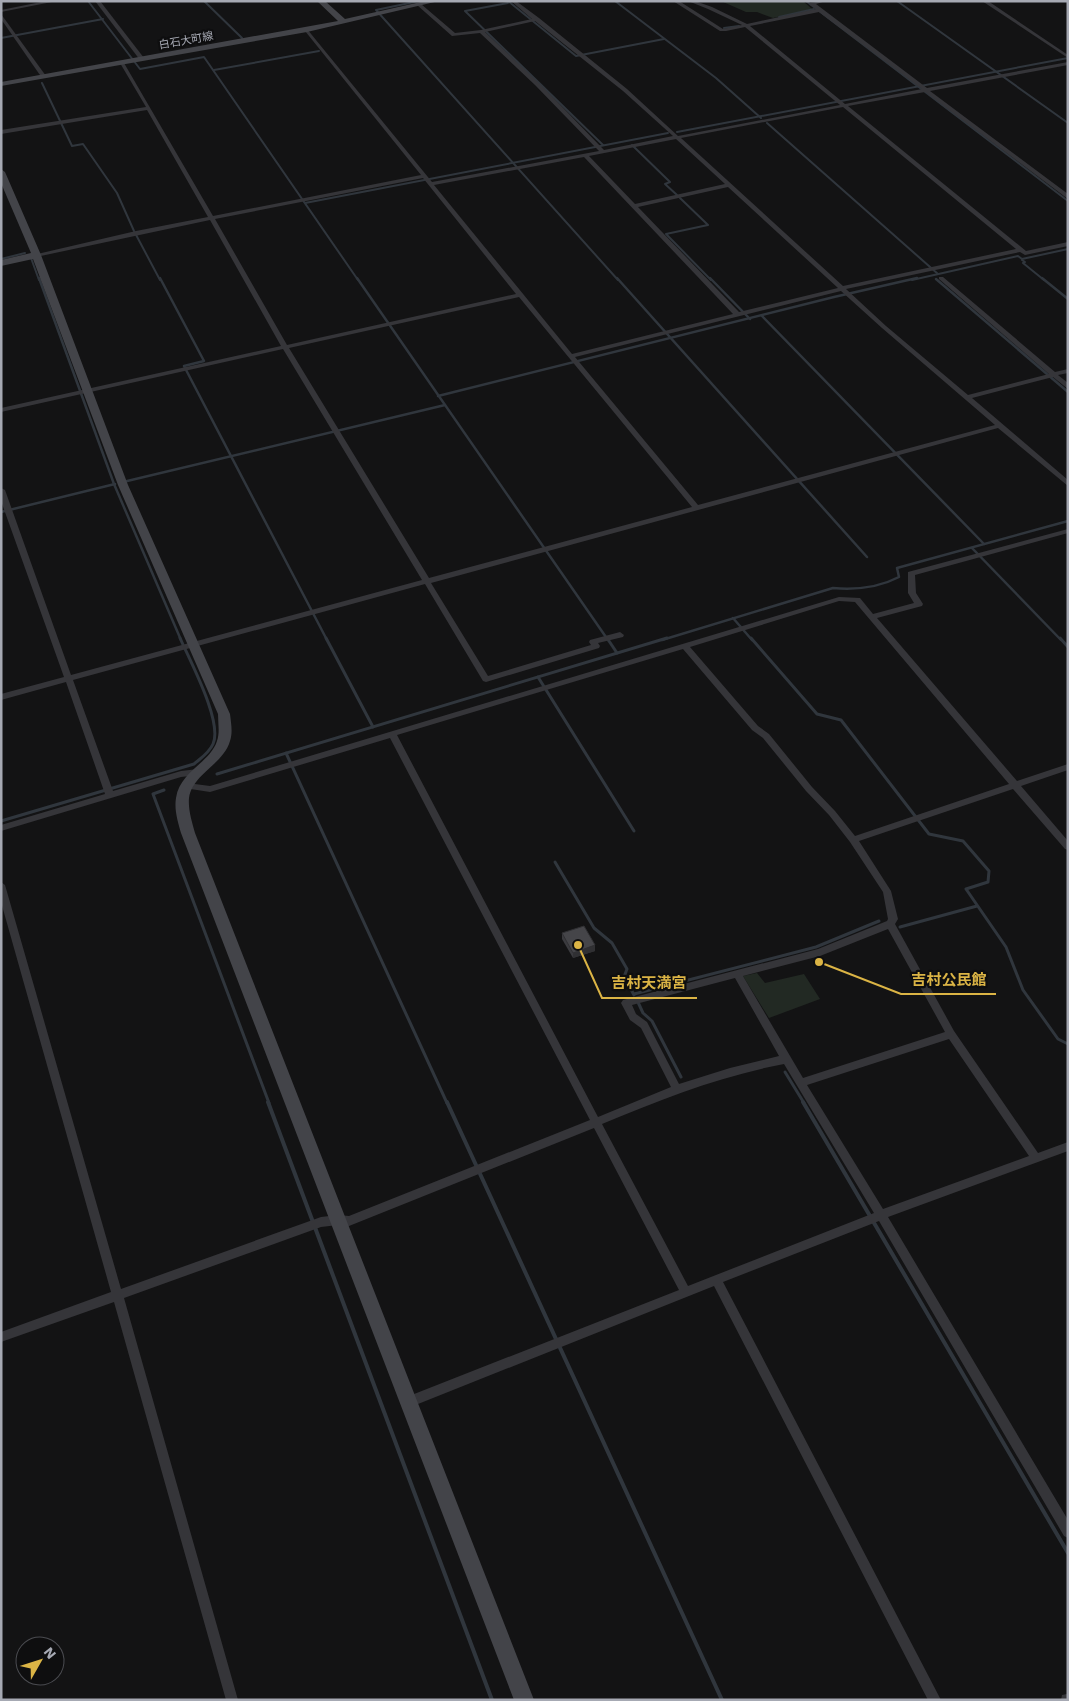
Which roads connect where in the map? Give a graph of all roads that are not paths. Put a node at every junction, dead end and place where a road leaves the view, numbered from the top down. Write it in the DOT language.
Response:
graph roads {
  1 [pos="55,1"];
  2 [pos="97,1"];
  3 [pos="320,1"];
  4 [pos="436,1"];
  5 [pos="514,1"];
  6 [pos="690,1"];
  7 [pos="823,1"];
  8 [pos="984,1"];
  9 [pos="676,2"];
  10 [pos="423,3"];
  11 [pos="820,10"];
  12 [pos="1,13"];
  13 [pos="533,20"];
  14 [pos="343,22"];
  15 [pos="745,25"];
  16 [pos="307,30"];
  17 [pos="483,30"];
  18 [pos="1067,57"];
  19 [pos="137,60"];
  20 [pos="122,63"];
  21 [pos="1068,63"];
  22 [pos="44,76"];
  23 [pos="1,84"];
  24 [pos="922,88"];
  25 [pos="840,102"];
  26 [pos="149,108"];
  27 [pos="1,132"];
  28 [pos="678,137"];
  29 [pos="599,148"];
  30 [pos="584,154"];
  31 [pos="1,172"];
  32 [pos="427,179"];
  33 [pos="4,185"];
  34 [pos="730,185"];
  35 [pos="1068,196"];
  36 [pos="634,206"];
  37 [pos="211,218"];
  38 [pos="134,233"];
  39 [pos="1068,244"];
  40 [pos="1020,250"];
  41 [pos="36,255"];
  42 [pos="1,262"];
  43 [pos="941,278"];
  44 [pos="846,292"];
  45 [pos="520,295"];
  46 [pos="742,314"];
  47 [pos="285,348"];
  48 [pos="574,360"];
  49 [pos="1068,371"];
  50 [pos="1050,376"];
  51 [pos="1068,387"];
  52 [pos="83,392"];
  53 [pos="966,398"];
  54 [pos="1,410"];
  55 [pos="998,426"];
  56 [pos="897,454"];
  57 [pos="1068,484"];
  58 [pos="1,490"];
  59 [pos="697,508"];
  60 [pos="1068,531"];
  61 [pos="552,547"];
  62 [pos="537,551"];
  63 [pos="427,581"];
  64 [pos="872,618"];
  65 [pos="613,637"];
  66 [pos="187,646"];
  67 [pos="685,646"];
  68 [pos="68,679"];
  69 [pos="1,697"];
  70 [pos="392,734"];
  71 [pos="1068,767"];
  72 [pos="192,779"];
  73 [pos="1015,785"];
  74 [pos="109,791"];
  75 [pos="1,828"];
  76 [pos="853,840"];
  77 [pos="1068,847"];
  78 [pos="1,885"];
  79 [pos="890,924"];
  80 [pos="737,974"];
  81 [pos="951,1034"];
  82 [pos="786,1059"];
  83 [pos="801,1083"];
  84 [pos="676,1088"];
  85 [pos="596,1122"];
  86 [pos="1068,1146"];
  87 [pos="1036,1158"];
  88 [pos="477,1171"];
  89 [pos="875,1218"];
  90 [pos="330,1221"];
  91 [pos="716,1280"];
  92 [pos="686,1293"];
  93 [pos="118,1295"];
  94 [pos="1,1336"];
  95 [pos="558,1343"];
  96 [pos="408,1402"];
  97 [pos="1068,1532"];
  98 [pos="232,1700"];
  99 [pos="524,1700"];
  100 [pos="934,1700"];
  1 -- 12 [label="street"];
  2 -- 19 [label="street"];
  3 -- 14 [label="street"];
  4 -- 10 [label="street, 白石大町線"];
  5 -- 13 [label="street"];
  6 -- 15 [label="street"];
  7 -- 11 [label="street"];
  8 -- 18 [label="street"];
  9 -- 15 [label="street"];
  10 -- 14 [label="street, 白石大町線"];
  10 -- 17 [label="street"];
  11 -- 15 [label="street"];
  11 -- 24 [label="street"];
  12 -- 22 [label="street"];
  13 -- 17 [label="street"];
  13 -- 28 [label="street"];
  14 -- 16 [label="street, 白石大町線"];
  15 -- 25 [label="street"];
  16 -- 19 [label="street, 白石大町線"];
  16 -- 32 [label="street"];
  17 -- 29 [label="street"];
  19 -- 20 [label="street, 白石大町線"];
  20 -- 22 [label="street, 白石大町線"];
  20 -- 26 [label="street"];
  21 -- 24 [label="street"];
  22 -- 23 [label="street, 白石大町線"];
  24 -- 25 [label="street"];
  24 -- 35 [label="street"];
  25 -- 28 [label="street"];
  25 -- 40 [label="street"];
  26 -- 27 [label="street"];
  26 -- 37 [label="street"];
  28 -- 29 [label="street"];
  28 -- 34 [label="street"];
  29 -- 30 [label="street"];
  30 -- 32 [label="street"];
  30 -- 36 [label="street"];
  31 -- 33 [label="street"];
  32 -- 37 [label="street"];
  32 -- 45 [label="street"];
  33 -- 41 [label="street"];
  34 -- 36 [label="street"];
  34 -- 44 [label="street"];
  36 -- 46 [label="street"];
  37 -- 38 [label="street"];
  37 -- 47 [label="street"];
  38 -- 41 [label="street"];
  39 -- 40 [label="street"];
  40 -- 44 [label="street"];
  41 -- 42 [label="street"];
  41 -- 52 [label="street"];
  43 -- 50 [label="street"];
  44 -- 46 [label="street"];
  44 -- 53 [label="street"];
  45 -- 47 [label="street"];
  45 -- 48 [label="street"];
  46 -- 48 [label="street"];
  47 -- 52 [label="street"];
  47 -- 63 [label="street"];
  48 -- 59 [label="street"];
  49 -- 50 [label="street"];
  50 -- 51 [label="street"];
  50 -- 53 [label="street"];
  52 -- 54 [label="street"];
  52 -- 66 [label="street"];
  53 -- 55 [label="street"];
  55 -- 56 [label="street"];
  55 -- 57 [label="street"];
  56 -- 59 [label="street"];
  58 -- 68 [label="street"];
  59 -- 61 [label="street"];
  60 -- 64 [label="street"];
  61 -- 62 [label="street"];
  62 -- 63 [label="street"];
  63 -- 65 [label="street"];
  63 -- 66 [label="street"];
  64 -- 67 [label="street"];
  64 -- 73 [label="street"];
  66 -- 68 [label="street"];
  66 -- 72 [label="street"];
  67 -- 70 [label="street"];
  67 -- 76 [label="street"];
  68 -- 69 [label="street"];
  68 -- 74 [label="street"];
  70 -- 72 [label="street"];
  70 -- 85 [label="street"];
  71 -- 73 [label="street"];
  72 -- 74 [label="street"];
  72 -- 90 [label="street"];
  73 -- 76 [label="street"];
  73 -- 77 [label="street"];
  74 -- 75 [label="street"];
  76 -- 79 [label="street"];
  78 -- 93 [label="street"];
  79 -- 80 [label="street"];
  79 -- 81 [label="street"];
  80 -- 82 [label="street"];
  80 -- 84 [label="street"];
  81 -- 83 [label="street"];
  81 -- 87 [label="street"];
  82 -- 83 [label="street"];
  82 -- 84 [label="street"];
  83 -- 89 [label="street"];
  84 -- 85 [label="street"];
  85 -- 88 [label="street"];
  85 -- 92 [label="street"];
  86 -- 87 [label="street"];
  87 -- 89 [label="street"];
  88 -- 90 [label="street"];
  89 -- 91 [label="street"];
  89 -- 97 [label="street"];
  90 -- 93 [label="street"];
  90 -- 96 [label="street"];
  91 -- 92 [label="street"];
  91 -- 100 [label="street"];
  92 -- 95 [label="street"];
  93 -- 94 [label="street"];
  93 -- 98 [label="street"];
  95 -- 96 [label="street"];
  96 -- 99 [label="street"];
}
